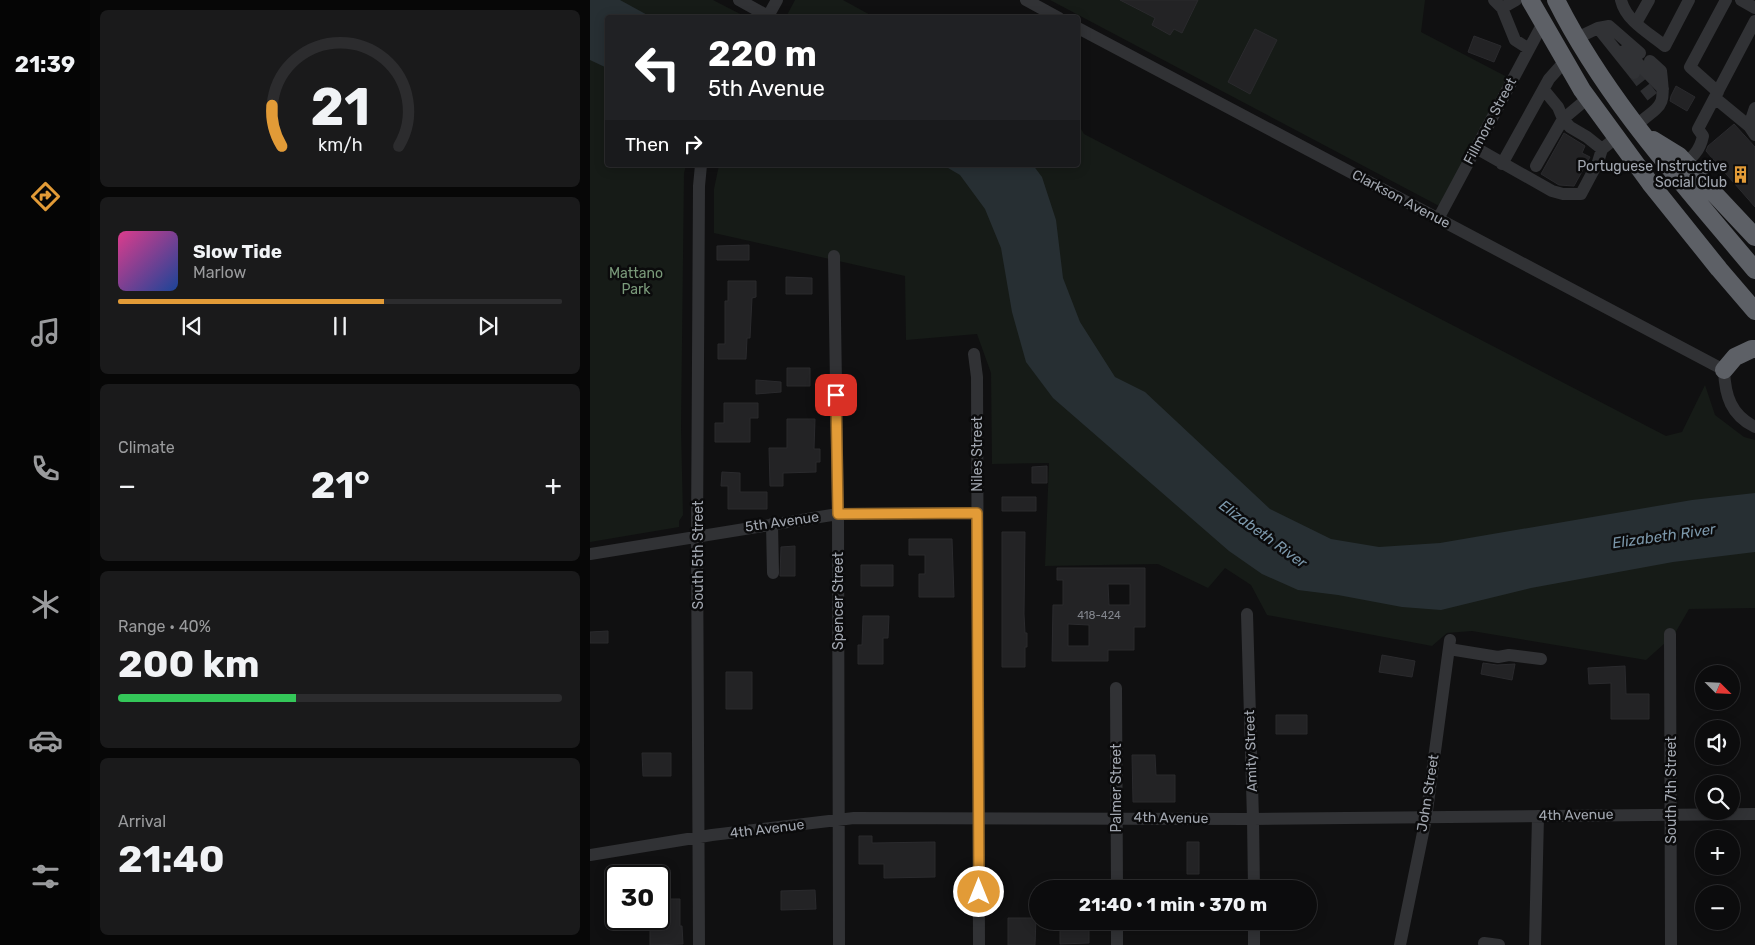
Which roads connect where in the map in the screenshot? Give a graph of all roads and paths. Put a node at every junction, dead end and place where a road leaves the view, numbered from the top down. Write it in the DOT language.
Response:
graph roads {
  1 [pos="739,0"];
  2 [pos="777,0"];
  3 [pos="1026,0"];
  4 [pos="1516,0"];
  5 [pos="1530,0"];
  6 [pos="1556,0"];
  7 [pos="1622,0"];
  8 [pos="1649,0"];
  9 [pos="1689,0"];
  10 [pos="1726,0"];
  11 [pos="1741,0"];
  12 [pos="1498,4"];
  13 [pos="1755,8"];
  14 [pos="765,15"];
  15 [pos="769,15"];
  16 [pos="1054,15"];
  17 [pos="1755,21"];
  18 [pos="1543,23"];
  19 [pos="1636,23"];
  20 [pos="1080,29"];
  21 [pos="1578,38"];
  22 [pos="1529,49"];
  23 [pos="1633,53"];
  24 [pos="1565,61"];
  25 [pos="1634,73"];
  26 [pos="1544,90"];
  27 [pos="1716,95"];
  28 [pos="1588,98"];
  29 [pos="1659,98"];
  30 [pos="1755,108"];
  31 [pos="1563,119"];
  32 [pos="1639,129"];
  33 [pos="1752,130"];
  34 [pos="1617,137"];
  35 [pos="1476,148"];
  36 [pos="1602,149"];
  37 [pos="1502,164"];
  38 [pos="1536,166"];
  39 [pos="701,167"];
  40 [pos="1679,167"];
  41 [pos="1438,219"];
  42 [pos="1755,237"];
  43 [pos="834,256"];
  44 [pos="1755,270"];
  45 [pos="1755,311"];
  46 [pos="1755,349"];
  47 [pos="974,354"];
  48 [pos="1724,370"];
  49 [pos="1755,426"];
  50 [pos="977,513"];
  51 [pos="838,514"];
  52 [pos="772,524"];
  53 [pos="697,536"];
  54 [pos="590,554"];
  55 [pos="773,573"];
  56 [pos="1247,614"];
  57 [pos="1670,634"];
  58 [pos="1541,659"];
  59 [pos="1116,688"];
  60 [pos="1671,814"];
  61 [pos="1755,814"];
  62 [pos="1538,816"];
  63 [pos="979,818"];
  64 [pos="1116,818"];
  65 [pos="1426,818"];
  66 [pos="839,819"];
  67 [pos="1253,819"];
  68 [pos="699,837"];
  69 [pos="590,855"];
  70 [pos="1117,880"];
  71 [pos="1254,880"];
  72 [pos="1117,930"];
  73 [pos="1254,930"];
  74 [pos="1484,943"];
  75 [pos="699,945"];
  76 [pos="839,945"];
  77 [pos="979,945"];
  78 [pos="1117,945"];
  79 [pos="1254,945"];
  80 [pos="1400,945"];
  81 [pos="1499,945"];
  82 [pos="1535,945"];
  83 [pos="1671,945"];
  1 -- 14 [label="street"];
  2 -- 15 [label="street"];
  3 -- 16 [label="street"];
  4 -- 12 [label="street"];
  5 -- 18 [label="highway"];
  6 -- 21 [label="highway"];
  7 -- 19 [label="street"];
  8 -- 19 [label="street"];
  9 -- 19 [label="street"];
  10 -- 27 [label="street"];
  11 -- 13 [label="street"];
  12 -- 22 [label="street"];
  17 -- 27 [label="street"];
  18 -- 22 [label="street, Fillmore Street"];
  18 -- 24 [label="highway"];
  20 -- 41 [label="street, Clarkson Avenue"];
  21 -- 23 [label="street"];
  21 -- 32 [label="highway"];
  22 -- 35 [label="street, Fillmore Street"];
  23 -- 25 [label="street"];
  23 -- 29 [label="street"];
  23 -- 29 [label="street"];
  24 -- 26 [label="street"];
  24 -- 28 [label="highway"];
  26 -- 31 [label="street"];
  26 -- 37 [label="street"];
  27 -- 33 [label="street"];
  27 -- 40 [label="street"];
  28 -- 31 [label="street"];
  28 -- 34 [label="highway"];
  29 -- 32 [label="street"];
  30 -- 33 [label="street"];
  31 -- 36 [label="street"];
  31 -- 38 [label="street"];
  32 -- 40 [label="highway"];
  34 -- 36 [label="street"];
  34 -- 45 [label="highway"];
  35 -- 37 [label="street"];
  35 -- 41 [label="street, Fillmore Street"];
  36 -- 37 [label="street"];
  39 -- 53 [label="street, South 5th Street"];
  40 -- 42 [label="highway"];
  40 -- 44 [label="highway"];
  41 -- 48 [label="street, Clarkson Avenue"];
  43 -- 51 [label="street, Spencer Street"];
  46 -- 48 [label="highway"];
  47 -- 50 [label="street, Niles Street"];
  48 -- 49 [label="street"];
  50 -- 51 [label="street, 5th Avenue"];
  50 -- 63 [label="street, Niles Street"];
  51 -- 52 [label="street, 5th Avenue"];
  51 -- 66 [label="street, Spencer Street"];
  52 -- 53 [label="street, 5th Avenue"];
  52 -- 55 [label="street"];
  53 -- 54 [label="street, 5th Avenue"];
  53 -- 68 [label="street, South 5th Street"];
  56 -- 67 [label="street, Amity Street"];
  57 -- 60 [label="street, South 7th Street"];
  58 -- 65 [label="street, John Street"];
  59 -- 64 [label="street, Palmer Street"];
  60 -- 61 [label="street, 4th Avenue"];
  60 -- 62 [label="street, 4th Avenue"];
  60 -- 83 [label="street, South 7th Street"];
  62 -- 65 [label="street, 4th Avenue"];
  62 -- 82 [label="street"];
  63 -- 64 [label="street, 4th Avenue"];
  63 -- 66 [label="street, 4th Avenue"];
  63 -- 77 [label="street, Niles Street"];
  64 -- 67 [label="street, 4th Avenue"];
  64 -- 70 [label="street, Palmer Street"];
  65 -- 67 [label="street, 4th Avenue"];
  65 -- 80 [label="street, John Street"];
  66 -- 68 [label="street, 4th Avenue"];
  66 -- 76 [label="street, Spencer Street"];
  67 -- 71 [label="street, Amity Street"];
  68 -- 69 [label="street, 4th Avenue"];
  68 -- 75 [label="street, South 5th Street"];
  72 -- 78 [label="street"];
  73 -- 79 [label="street"];
  74 -- 81 [label="street"];
}
